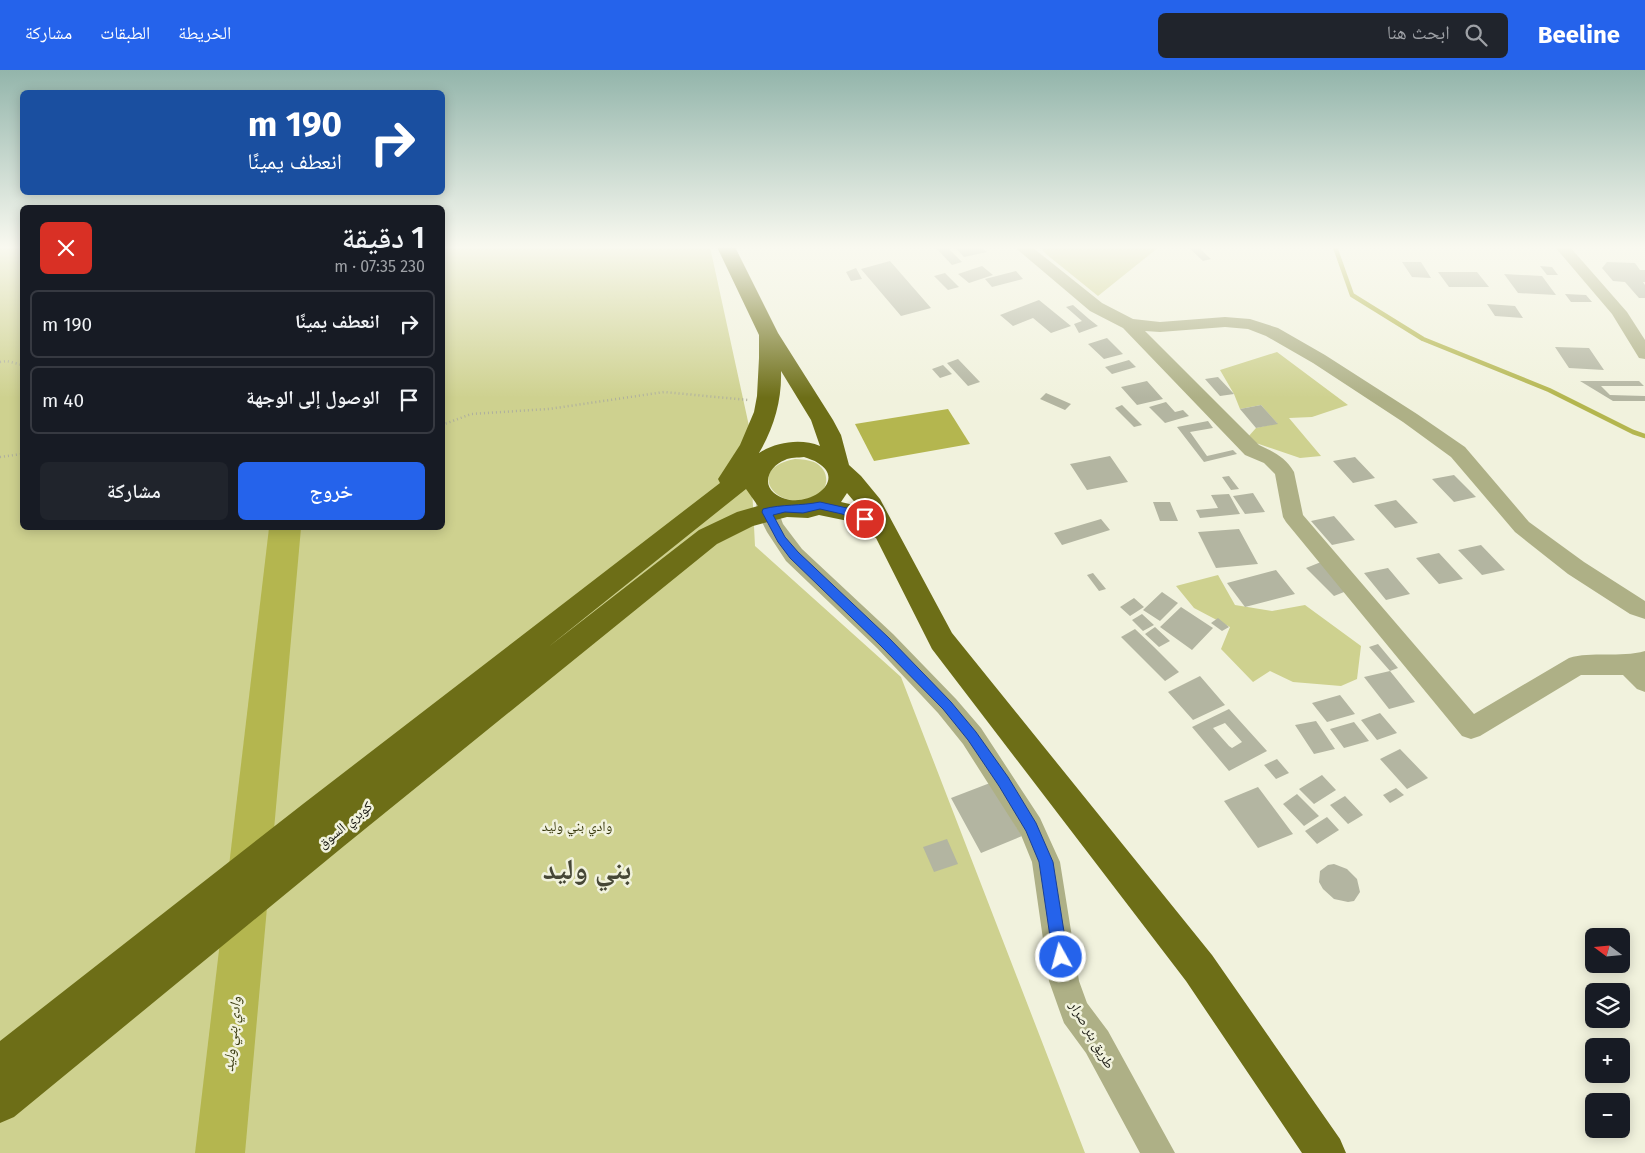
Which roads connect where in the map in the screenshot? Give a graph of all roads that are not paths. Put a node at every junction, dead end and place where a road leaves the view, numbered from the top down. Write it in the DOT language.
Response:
graph roads {
  1 [pos="751,298"];
  2 [pos="1085,298"];
  3 [pos="1607,298"];
  4 [pos="1129,324"];
  5 [pos="768,333"];
  6 [pos="1645,354"];
  7 [pos="804,394"];
  8 [pos="770,459"];
  9 [pos="839,469"];
  10 [pos="820,506"];
  11 [pos="773,507"];
  12 [pos="703,511"];
  13 [pos="884,532"];
  14 [pos="681,543"];
  15 [pos="1643,610"];
  16 [pos="1637,663"];
  17 [pos="1645,682"];
  18 [pos="0,1065"];
  19 [pos="0,1103"];
  20 [pos="1158,1153"];
  21 [pos="1326,1153"];
  1 -- 5 [label="highway"];
  2 -- 4 [label="street"];
  3 -- 6 [label="street"];
  4 -- 15 [label="street"];
  4 -- 16 [label="street"];
  5 -- 7 [label="highway"];
  5 -- 12 [label="highway"];
  7 -- 8 [label="highway"];
  7 -- 9 [label="highway"];
  8 -- 9 [label="highway"];
  8 -- 11 [label="highway"];
  8 -- 12 [label="highway"];
  9 -- 10 [label="highway"];
  9 -- 13 [label="highway"];
  10 -- 11 [label="highway"];
  10 -- 13 [label="highway"];
  11 -- 14 [label="highway"];
  11 -- 20 [label="street, طريق بئر صرار"];
  12 -- 14 [label="highway"];
  13 -- 21 [label="highway"];
  14 -- 18 [label="highway, كوبري السوق"];
  14 -- 19 [label="highway, كوبري السوق"];
  16 -- 17 [label="street"];
}
